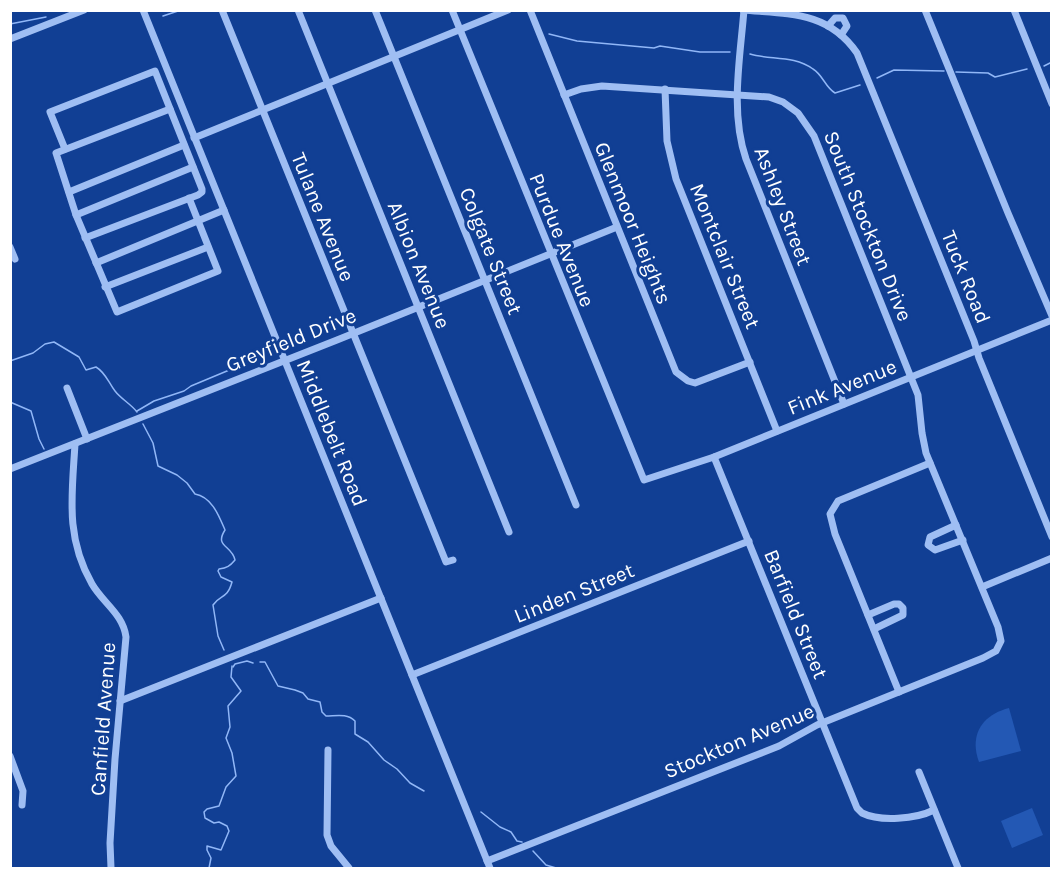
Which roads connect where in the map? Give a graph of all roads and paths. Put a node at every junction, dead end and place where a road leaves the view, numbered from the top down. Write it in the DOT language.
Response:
graph roads {
  1 [pos="84,10"];
  2 [pos="143,10"];
  3 [pos="222,10"];
  4 [pos="298,10"];
  5 [pos="375,10"];
  6 [pos="452,10"];
  7 [pos="508,10"];
  8 [pos="530,10"];
  9 [pos="926,10"];
  10 [pos="1014,10"];
  11 [pos="743,11"];
  12 [pos="828,26"];
  13 [pos="460,30"];
  14 [pos="841,35"];
  15 [pos="10,39"];
  16 [pos="393,57"];
  17 [pos="328,84"];
  18 [pos="665,89"];
  19 [pos="738,94"];
  20 [pos="564,95"];
  21 [pos="1052,104"];
  22 [pos="170,109"];
  23 [pos="262,110"];
  24 [pos="194,138"];
  25 [pos="184,145"];
  26 [pos="64,149"];
  27 [pos="193,167"];
  28 [pos="69,192"];
  29 [pos="189,198"];
  30 [pos="224,210"];
  31 [pos="76,215"];
  32 [pos="198,221"];
  33 [pos="617,227"];
  34 [pos="85,238"];
  35 [pos="10,247"];
  36 [pos="208,247"];
  37 [pos="550,253"];
  38 [pos="15,259"];
  39 [pos="96,263"];
  40 [pos="484,280"];
  41 [pos="105,287"];
  42 [pos="418,307"];
  43 [pos="1052,318"];
  44 [pos="352,334"];
  45 [pos="977,351"];
  46 [pos="285,361"];
  47 [pos="750,362"];
  48 [pos="911,377"];
  49 [pos="67,388"];
  50 [pos="844,404"];
  51 [pos="777,431"];
  52 [pos="87,439"];
  53 [pos="75,444"];
  54 [pos="714,457"];
  55 [pos="930,464"];
  56 [pos="10,469"];
  57 [pos="644,480"];
  58 [pos="576,505"];
  59 [pos="956,525"];
  60 [pos="509,532"];
  61 [pos="1052,537"];
  62 [pos="963,540"];
  63 [pos="749,541"];
  64 [pos="1052,558"];
  65 [pos="453,560"];
  66 [pos="982,587"];
  67 [pos="381,598"];
  68 [pos="868,615"];
  69 [pos="874,629"];
  70 [pos="1001,644"];
  71 [pos="412,675"];
  72 [pos="899,692"];
  73 [pos="120,701"];
  74 [pos="823,723"];
  75 [pos="328,750"];
  76 [pos="10,756"];
  77 [pos="919,771"];
  78 [pos="22,805"];
  79 [pos="934,810"];
  80 [pos="489,865"];
  81 [pos="111,868"];
  82 [pos="349,868"];
  83 [pos="958,868"];
  1 -- 15 [label="street"];
  2 -- 24 [label="street, Middlebelt Road"];
  3 -- 23 [label="street, Tulane Avenue"];
  4 -- 17 [label="street, Albion Avenue"];
  5 -- 16 [label="street, Colgate Street"];
  6 -- 13 [label="street, Purdue Avenue"];
  7 -- 13 [label="street"];
  8 -- 20 [label="street, Glenmoor Heights"];
  9 -- 43 [label="street"];
  10 -- 21 [label="street"];
  11 -- 12 [label="street, Tuck Road"];
  11 -- 19 [label="street, Ashley Street"];
  12 -- 14 [label="street, Tuck Road"];
  12 -- 14 [label="street, Tuck Road"];
  13 -- 16 [label="street"];
  13 -- 37 [label="street, Purdue Avenue"];
  14 -- 45 [label="street, Tuck Road"];
  16 -- 17 [label="street"];
  16 -- 40 [label="street, Colgate Street"];
  17 -- 23 [label="street"];
  17 -- 42 [label="street, Albion Avenue"];
  18 -- 19 [label="street, South Stockton Drive"];
  18 -- 20 [label="street, South Stockton Drive"];
  18 -- 47 [label="street, Montclair Street"];
  19 -- 48 [label="street, South Stockton Drive"];
  19 -- 50 [label="street, Ashley Street"];
  20 -- 33 [label="street, Glenmoor Heights"];
  22 -- 25 [label="street"];
  22 -- 26 [label="street"];
  22 -- 26 [label="street"];
  23 -- 24 [label="street"];
  23 -- 44 [label="street, Tulane Avenue"];
  24 -- 30 [label="street, Middlebelt Road"];
  25 -- 27 [label="street"];
  25 -- 28 [label="street"];
  26 -- 28 [label="street"];
  27 -- 29 [label="street"];
  27 -- 31 [label="street"];
  28 -- 31 [label="street"];
  29 -- 32 [label="street"];
  29 -- 34 [label="street"];
  30 -- 32 [label="street"];
  30 -- 46 [label="street, Middlebelt Road"];
  31 -- 34 [label="street"];
  32 -- 36 [label="street"];
  32 -- 39 [label="street"];
  33 -- 37 [label="street, Greyfield Drive"];
  33 -- 47 [label="street, Glenmoor Heights"];
  34 -- 39 [label="street"];
  35 -- 38 [label="street"];
  36 -- 41 [label="street"];
  36 -- 41 [label="street"];
  37 -- 40 [label="street, Greyfield Drive"];
  37 -- 57 [label="street, Purdue Avenue"];
  39 -- 41 [label="street"];
  40 -- 42 [label="street, Greyfield Drive"];
  40 -- 58 [label="street, Colgate Street"];
  42 -- 44 [label="street, Greyfield Drive"];
  42 -- 60 [label="street, Albion Avenue"];
  43 -- 45 [label="street, Fink Avenue"];
  44 -- 46 [label="street, Greyfield Drive"];
  44 -- 65 [label="street, Tulane Avenue"];
  45 -- 48 [label="street, Fink Avenue"];
  45 -- 61 [label="street, Tuck Road"];
  46 -- 52 [label="street, Greyfield Drive"];
  46 -- 67 [label="street, Middlebelt Road"];
  47 -- 51 [label="street, Montclair Street"];
  48 -- 50 [label="street, Fink Avenue"];
  48 -- 55 [label="street, South Stockton Drive"];
  49 -- 52 [label="street"];
  50 -- 51 [label="street, Fink Avenue"];
  51 -- 54 [label="street, Fink Avenue"];
  52 -- 53 [label="street, Greyfield Drive"];
  53 -- 56 [label="street, Greyfield Drive"];
  53 -- 73 [label="street, Canfield Avenue"];
  54 -- 57 [label="street, Fink Avenue"];
  54 -- 63 [label="street, Barfield Street"];
  55 -- 59 [label="street, South Stockton Drive"];
  55 -- 68 [label="street"];
  59 -- 62 [label="street, South Stockton Drive"];
  59 -- 62 [label="street"];
  62 -- 66 [label="street, South Stockton Drive"];
  63 -- 71 [label="street, Linden Street"];
  63 -- 74 [label="street, Barfield Street"];
  64 -- 66 [label="street"];
  66 -- 70 [label="street, South Stockton Drive"];
  67 -- 71 [label="street, Middlebelt Road"];
  67 -- 73 [label="street"];
  68 -- 69 [label="street"];
  68 -- 69 [label="street"];
  69 -- 72 [label="street"];
  70 -- 72 [label="street, Stockton Avenue"];
  71 -- 80 [label="street, Middlebelt Road"];
  72 -- 74 [label="street, Stockton Avenue"];
  73 -- 81 [label="street, Canfield Avenue"];
  74 -- 79 [label="street, Barfield Street"];
  74 -- 80 [label="street, Stockton Avenue"];
  75 -- 82 [label="street"];
  76 -- 78 [label="street"];
  77 -- 79 [label="street"];
  79 -- 83 [label="street"];
}
